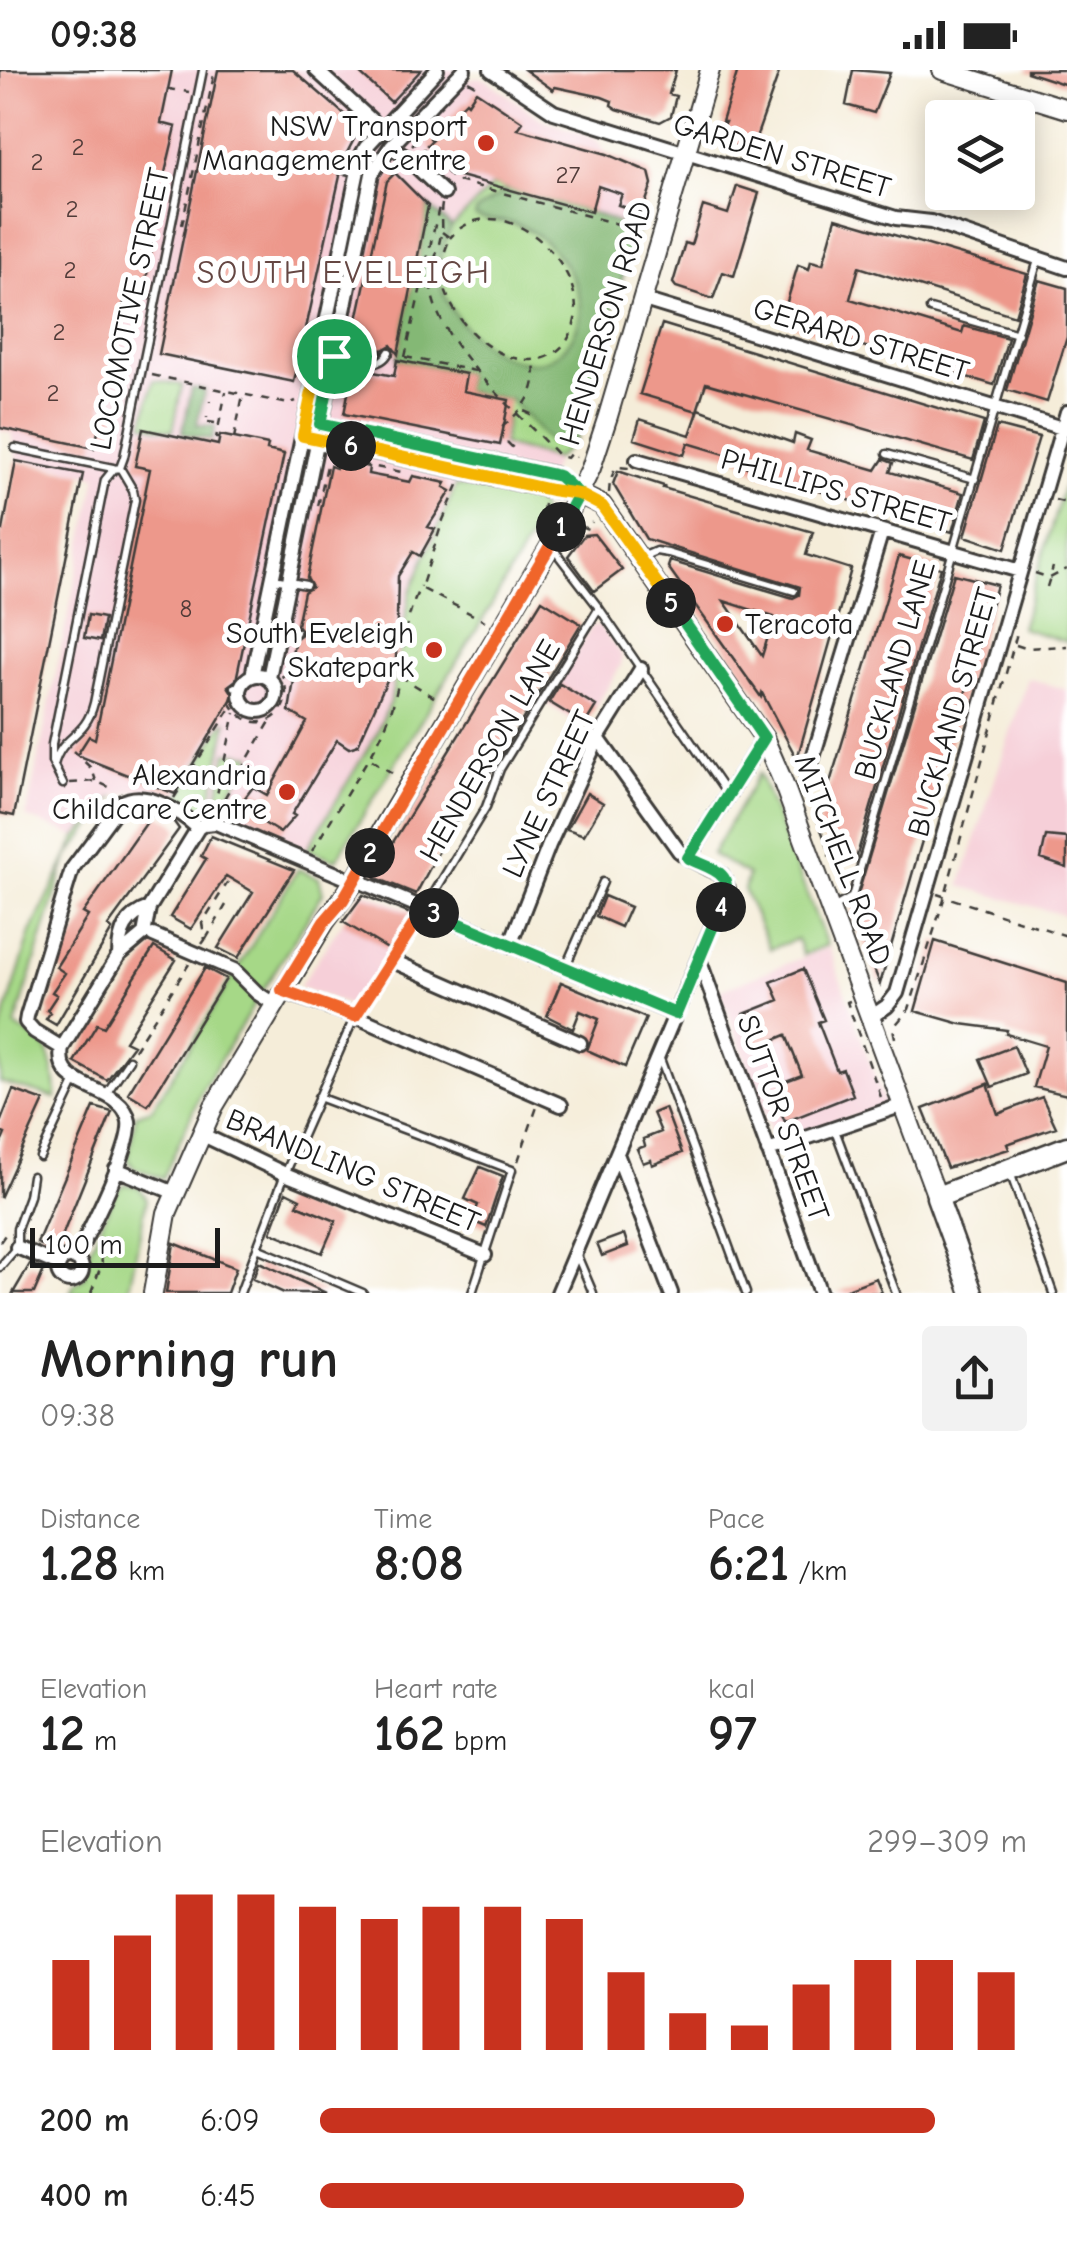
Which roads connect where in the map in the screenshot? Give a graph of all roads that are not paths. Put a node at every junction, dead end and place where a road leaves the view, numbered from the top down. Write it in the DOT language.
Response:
graph roads {
  1 [pos="202,70"];
  2 [pos="316,70"];
  3 [pos="437,70"];
  4 [pos="464,70"];
  5 [pos="491,70"];
  6 [pos="710,70"];
  7 [pos="954,72"];
  8 [pos="1067,109"];
  9 [pos="378,134"];
  10 [pos="399,152"];
  11 [pos="684,152"];
  12 [pos="341,170"];
  13 [pos="357,172"];
  14 [pos="372,174"];
  15 [pos="444,193"];
  16 [pos="1039,259"];
  17 [pos="1067,268"];
  18 [pos="644,300"];
  19 [pos="930,309"];
  20 [pos="1018,334"];
  21 [pos="391,353"];
  22 [pos="334,356"];
  23 [pos="998,408"];
  24 [pos="1067,412"];
  25 [pos="1062,428"];
  26 [pos="312,430"];
  27 [pos="16,448"];
  28 [pos="887,454"];
  29 [pos="637,460"];
  30 [pos="117,468"];
  31 [pos="975,480"];
  32 [pos="579,494"];
  33 [pos="882,531"];
  34 [pos="551,546"];
  35 [pos="953,552"];
  36 [pos="640,558"];
  37 [pos="1027,572"];
  38 [pos="282,581"];
  39 [pos="306,585"];
  40 [pos="794,591"];
  41 [pos="599,608"];
  42 [pos="272,627"];
  43 [pos="296,632"];
  44 [pos="641,669"];
  45 [pos="252,676"];
  46 [pos="275,677"];
  47 [pos="598,738"];
  48 [pos="764,738"];
  49 [pos="54,766"];
  50 [pos="807,777"];
  51 [pos="63,784"];
  52 [pos="728,795"];
  53 [pos="198,828"];
  54 [pos="688,858"];
  55 [pos="350,878"];
  56 [pos="602,882"];
  57 [pos="149,908"];
  58 [pos="424,909"];
  59 [pos="830,910"];
  60 [pos="153,935"];
  61 [pos="510,945"];
  62 [pos="119,956"];
  63 [pos="699,959"];
  64 [pos="393,961"];
  65 [pos="565,969"];
  66 [pos="278,997"];
  67 [pos="676,1014"];
  68 [pos="355,1016"];
  69 [pos="871,1016"];
  70 [pos="580,1043"];
  71 [pos="62,1048"];
  72 [pos="658,1055"];
  73 [pos="130,1058"];
  74 [pos="77,1081"];
  75 [pos="106,1094"];
  76 [pos="318,1097"];
  77 [pos="561,1105"];
  78 [pos="894,1108"];
  79 [pos="835,1129"];
  80 [pos="202,1134"];
  81 [pos="1067,1147"];
  82 [pos="768,1151"];
  83 [pos="617,1154"];
  84 [pos="40,1157"];
  85 [pos="116,1169"];
  86 [pos="1009,1169"];
  87 [pos="286,1174"];
  88 [pos="32,1176"];
  89 [pos="175,1193"];
  90 [pos="937,1197"];
  91 [pos="17,1247"];
  92 [pos="257,1248"];
  93 [pos="576,1252"];
  94 [pos="485,1254"];
  95 [pos="75,1258"];
  96 [pos="59,1265"];
  97 [pos="0,1267"];
  98 [pos="64,1287"];
  99 [pos="153,1293"];
  100 [pos="240,1293"];
  101 [pos="363,1293"];
  102 [pos="472,1293"];
  103 [pos="558,1293"];
  104 [pos="593,1293"];
  105 [pos="671,1293"];
  106 [pos="746,1293"];
  107 [pos="820,1293"];
  108 [pos="896,1293"];
  109 [pos="972,1293"];
  110 [pos="1053,1293"];
  1 -- 30 [label="lane, LOCOMOTIVE STREET"];
  2 -- 9 [label="street"];
  3 -- 9 [label="street"];
  4 -- 14 [label="street"];
  5 -- 11 [label="street, GARDEN STREET"];
  6 -- 11 [label="main road, HENDERSON ROAD"];
  7 -- 8 [label="main road"];
  9 -- 13 [label="street"];
  10 -- 15 [label="street"];
  11 -- 16 [label="street, GARDEN STREET"];
  11 -- 18 [label="main road, HENDERSON ROAD"];
  12 -- 13 [label="lane"];
  13 -- 14 [label="lane"];
  13 -- 22 [label="street"];
  14 -- 22 [label="street"];
  16 -- 17 [label="street, GARDEN STREET"];
  16 -- 20 [label="lane, BUCKLAND LANE"];
  18 -- 23 [label="street, GERARD STREET"];
  18 -- 32 [label="main road, HENDERSON ROAD"];
  19 -- 20 [label="lane"];
  20 -- 23 [label="lane, BUCKLAND LANE"];
  21 -- 22 [label="lane"];
  22 -- 26 [label="street"];
  23 -- 25 [label="street, GERARD STREET"];
  23 -- 31 [label="lane, BUCKLAND LANE"];
  24 -- 25 [label="street, BUCKLAND STREET"];
  25 -- 37 [label="street, BUCKLAND STREET"];
  26 -- 32 [label="street"];
  26 -- 38 [label="street"];
  27 -- 30 [label="lane"];
  28 -- 31 [label="lane"];
  29 -- 33 [label="street, PHILLIPS STREET"];
  30 -- 49 [label="lane, LOCOMOTIVE STREET"];
  30 -- 49 [label="lane"];
  31 -- 35 [label="lane, BUCKLAND LANE"];
  32 -- 34 [label="main road, HENDERSON ROAD"];
  32 -- 36 [label="main road, MITCHELL ROAD"];
  33 -- 35 [label="street, PHILLIPS STREET"];
  33 -- 50 [label="street"];
  34 -- 41 [label="lane"];
  34 -- 55 [label="main road, HENDERSON ROAD"];
  35 -- 37 [label="street, PHILLIPS STREET"];
  35 -- 59 [label="lane, BUCKLAND LANE"];
  36 -- 40 [label="lane"];
  36 -- 48 [label="main road, MITCHELL ROAD"];
  37 -- 69 [label="street, BUCKLAND STREET"];
  38 -- 39 [label="lane"];
  38 -- 42 [label="street"];
  41 -- 44 [label="lane"];
  41 -- 58 [label="lane, HENDERSON LANE"];
  42 -- 43 [label="lane"];
  42 -- 45 [label="street"];
  42 -- 46 [label="street"];
  44 -- 47 [label="street, LYNE STREET"];
  44 -- 52 [label="lane"];
  45 -- 46 [label="street"];
  45 -- 46 [label="street"];
  47 -- 54 [label="street"];
  47 -- 61 [label="street, LYNE STREET"];
  48 -- 52 [label="street"];
  48 -- 59 [label="main road, MITCHELL ROAD"];
  49 -- 51 [label="lane"];
  52 -- 54 [label="street"];
  53 -- 55 [label="street"];
  53 -- 57 [label="street"];
  53 -- 71 [label="street"];
  54 -- 63 [label="street"];
  55 -- 58 [label="street"];
  55 -- 66 [label="main road, HENDERSON ROAD"];
  56 -- 65 [label="lane"];
  57 -- 62 [label="street"];
  57 -- 62 [label="street"];
  58 -- 61 [label="street"];
  58 -- 64 [label="lane, HENDERSON LANE"];
  59 -- 69 [label="main road, MITCHELL ROAD"];
  60 -- 66 [label="street"];
  61 -- 65 [label="street"];
  62 -- 71 [label="street"];
  63 -- 67 [label="street"];
  63 -- 82 [label="street, SUTTOR STREET"];
  64 -- 68 [label="lane, HENDERSON LANE"];
  64 -- 70 [label="street"];
  65 -- 67 [label="street"];
  66 -- 68 [label="street"];
  66 -- 80 [label="main road, HENDERSON ROAD"];
  67 -- 72 [label="street"];
  68 -- 76 [label="lane, HENDERSON LANE"];
  68 -- 77 [label="street"];
  69 -- 78 [label="main road, MITCHELL ROAD"];
  71 -- 74 [label="street"];
  72 -- 83 [label="street"];
  72 -- 106 [label="lane"];
  73 -- 75 [label="lane"];
  74 -- 75 [label="street"];
  74 -- 84 [label="lane"];
  75 -- 85 [label="street"];
  76 -- 87 [label="lane, HENDERSON LANE"];
  76 -- 94 [label="lane"];
  78 -- 79 [label="street"];
  78 -- 90 [label="main road, MITCHELL ROAD"];
  79 -- 82 [label="street"];
  79 -- 108 [label="lane"];
  80 -- 87 [label="street, BRANDLING STREET"];
  80 -- 89 [label="main road, HENDERSON ROAD"];
  81 -- 86 [label="main road"];
  82 -- 107 [label="street, SUTTOR STREET"];
  83 -- 93 [label="street"];
  83 -- 105 [label="street"];
  85 -- 89 [label="street"];
  85 -- 95 [label="street"];
  86 -- 90 [label="main road"];
  86 -- 110 [label="lane"];
  87 -- 92 [label="lane, HENDERSON LANE"];
  87 -- 94 [label="street, BRANDLING STREET"];
  88 -- 91 [label="lane"];
  89 -- 99 [label="main road, HENDERSON ROAD"];
  90 -- 109 [label="main road, MITCHELL ROAD"];
  91 -- 96 [label="street"];
  91 -- 97 [label="lane"];
  92 -- 100 [label="lane, HENDERSON LANE"];
  92 -- 101 [label="lane"];
  93 -- 103 [label="street"];
  93 -- 104 [label="lane"];
  94 -- 102 [label="lane"];
  95 -- 96 [label="street"];
  95 -- 98 [label="street"];
  96 -- 98 [label="street"];
}
